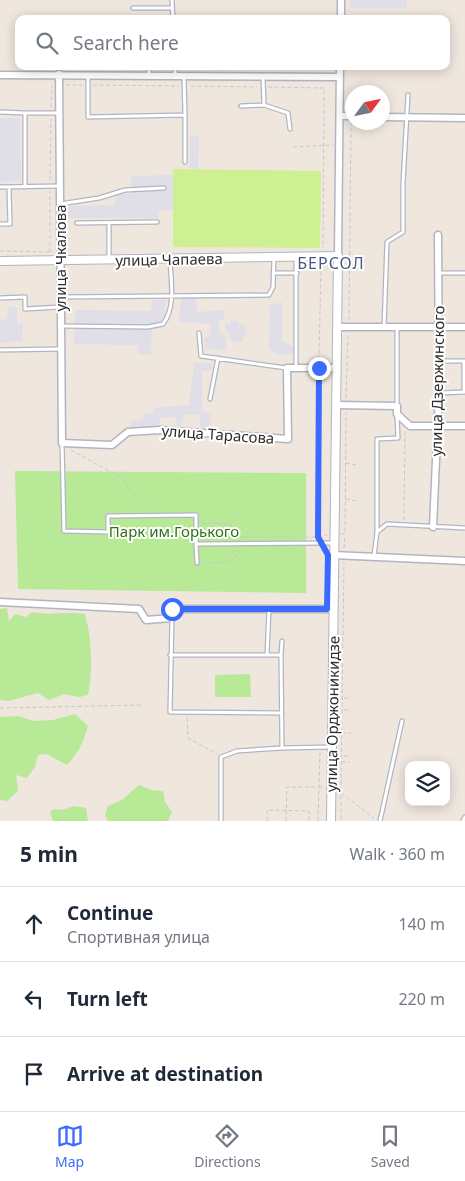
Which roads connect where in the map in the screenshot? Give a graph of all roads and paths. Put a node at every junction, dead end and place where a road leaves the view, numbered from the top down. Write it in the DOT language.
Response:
graph roads {
  1 [pos="172,0"];
  2 [pos="341,0"];
  3 [pos="133,8"];
  4 [pos="172,8"];
  5 [pos="173,15"];
  6 [pos="341,15"];
  7 [pos="149,70"];
  8 [pos="175,70"];
  9 [pos="340,70"];
  10 [pos="59,74"];
  11 [pos="0,75"];
  12 [pos="88,75"];
  13 [pos="149,75"];
  14 [pos="175,76"];
  15 [pos="184,76"];
  16 [pos="263,77"];
  17 [pos="340,78"];
  18 [pos="408,95"];
  19 [pos="264,105"];
  20 [pos="242,106"];
  21 [pos="0,112"];
  22 [pos="25,113"];
  23 [pos="59,113"];
  24 [pos="185,115"];
  25 [pos="340,116"];
  26 [pos="345,116"];
  27 [pos="390,117"];
  28 [pos="406,118"];
  29 [pos="465,118"];
  30 [pos="290,129"];
  31 [pos="352,130"];
  32 [pos="339,145"];
  33 [pos="351,145"];
  34 [pos="294,147"];
  35 [pos="185,162"];
  36 [pos="59,186"];
  37 [pos="0,187"];
  38 [pos="9,187"];
  39 [pos="25,187"];
  40 [pos="164,188"];
  41 [pos="59,204"];
  42 [pos="77,222"];
  43 [pos="157,222"];
  44 [pos="0,224"];
  45 [pos="109,224"];
  46 [pos="438,235"];
  47 [pos="0,251"];
  48 [pos="60,252"];
  49 [pos="296,256"];
  50 [pos="321,256"];
  51 [pos="338,256"];
  52 [pos="274,257"];
  53 [pos="170,259"];
  54 [pos="110,260"];
  55 [pos="0,261"];
  56 [pos="60,261"];
  57 [pos="273,273"];
  58 [pos="297,273"];
  59 [pos="438,273"];
  60 [pos="465,273"];
  61 [pos="171,295"];
  62 [pos="60,297"];
  63 [pos="0,298"];
  64 [pos="60,308"];
  65 [pos="60,326"];
  66 [pos="337,327"];
  67 [pos="439,327"];
  68 [pos="465,327"];
  69 [pos="348,328"];
  70 [pos="384,328"];
  71 [pos="397,328"];
  72 [pos="199,334"];
  73 [pos="60,349"];
  74 [pos="0,350"];
  75 [pos="218,358"];
  76 [pos="439,361"];
  77 [pos="464,361"];
  78 [pos="287,368"];
  79 [pos="296,368"];
  80 [pos="319,368"];
  81 [pos="338,368"];
  82 [pos="464,392"];
  83 [pos="439,393"];
  84 [pos="210,400"];
  85 [pos="337,405"];
  86 [pos="346,405"];
  87 [pos="397,410"];
  88 [pos="405,421"];
  89 [pos="436,425"];
  90 [pos="465,426"];
  91 [pos="62,442"];
  92 [pos="345,463"];
  93 [pos="356,465"];
  94 [pos="345,499"];
  95 [pos="356,501"];
  96 [pos="155,516"];
  97 [pos="404,525"];
  98 [pos="433,527"];
  99 [pos="465,528"];
  100 [pos="377,532"];
  101 [pos="334,534"];
  102 [pos="344,534"];
  103 [pos="318,537"];
  104 [pos="196,538"];
  105 [pos="322,543"];
  106 [pos="334,543"];
  107 [pos="196,544"];
  108 [pos="333,555"];
  109 [pos="344,555"];
  110 [pos="374,556"];
  111 [pos="465,561"];
  112 [pos="197,563"];
  113 [pos="0,602"];
  114 [pos="270,609"];
  115 [pos="333,609"];
  116 [pos="172,618"];
  117 [pos="282,641"];
  118 [pos="170,655"];
  119 [pos="267,655"];
  120 [pos="281,655"];
  121 [pos="343,698"];
  122 [pos="351,698"];
  123 [pos="143,705"];
  124 [pos="0,708"];
  125 [pos="343,710"];
  126 [pos="351,710"];
  127 [pos="187,712"];
  128 [pos="281,713"];
  129 [pos="402,721"];
  130 [pos="342,733"];
  131 [pos="351,733"];
  132 [pos="320,747"];
  133 [pos="332,747"];
  134 [pos="282,748"];
  135 [pos="342,756"];
  136 [pos="350,756"];
  137 [pos="221,757"];
  138 [pos="342,762"];
  139 [pos="350,762"];
  140 [pos="319,787"];
  141 [pos="330,788"];
  142 [pos="341,788"];
  143 [pos="341,793"];
  144 [pos="286,810"];
  145 [pos="465,817"];
  146 [pos="220,821"];
  147 [pos="267,821"];
  148 [pos="286,821"];
  149 [pos="309,821"];
  150 [pos="318,821"];
  151 [pos="331,821"];
  152 [pos="341,821"];
  153 [pos="379,821"];
  154 [pos="463,821"];
  1 -- 4 [label="lane"];
  2 -- 6 [label="street"];
  3 -- 4 [label="lane"];
  4 -- 5 [label="lane"];
  7 -- 13 [label="lane"];
  8 -- 14 [label="lane"];
  9 -- 17 [label="street, улица Орджоникидзе"];
  10 -- 11 [label="street"];
  10 -- 12 [label="street"];
  10 -- 23 [label="street, улица Чкалова"];
  12 -- 13 [label="street"];
  12 -- 24 [label="lane"];
  13 -- 14 [label="street"];
  14 -- 15 [label="street"];
  15 -- 16 [label="street"];
  15 -- 24 [label="lane"];
  16 -- 17 [label="street"];
  16 -- 19 [label="lane"];
  17 -- 25 [label="street, улица Орджоникидзе"];
  18 -- 28 [label="lane"];
  19 -- 20 [label="lane"];
  19 -- 30 [label="lane"];
  21 -- 22 [label="lane"];
  22 -- 23 [label="lane"];
  22 -- 39 [label="lane"];
  23 -- 36 [label="street, улица Чкалова"];
  24 -- 35 [label="lane"];
  25 -- 26 [label="street"];
  25 -- 32 [label="street, улица Орджоникидзе"];
  27 -- 28 [label="street"];
  28 -- 29 [label="street"];
  28 -- 70 [label="lane"];
  31 -- 33 [label="path"];
  32 -- 33 [label="path"];
  32 -- 34 [label="path"];
  32 -- 51 [label="street, улица Орджоникидзе"];
  33 -- 69 [label="path"];
  36 -- 39 [label="lane"];
  36 -- 41 [label="street, улица Чкалова"];
  37 -- 38 [label="lane"];
  38 -- 39 [label="lane"];
  38 -- 44 [label="lane"];
  40 -- 41 [label="lane"];
  41 -- 48 [label="street, улица Чкалова"];
  42 -- 45 [label="lane"];
  43 -- 45 [label="lane"];
  45 -- 54 [label="lane"];
  46 -- 59 [label="street, улица Дзержинского"];
  47 -- 48 [label="path"];
  48 -- 56 [label="street, улица Чкалова"];
  49 -- 50 [label="street, улица Чапаева"];
  49 -- 52 [label="street, улица Чапаева"];
  49 -- 58 [label="lane"];
  50 -- 51 [label="street, улица Чапаева"];
  50 -- 80 [label="path"];
  51 -- 66 [label="street, улица Орджоникидзе"];
  52 -- 53 [label="street, улица Чапаева"];
  52 -- 57 [label="lane"];
  53 -- 54 [label="street, улица Чапаева"];
  53 -- 61 [label="lane"];
  54 -- 56 [label="street, улица Чапаева"];
  55 -- 56 [label="street, улица Чапаева"];
  56 -- 62 [label="street, улица Чкалова"];
  57 -- 58 [label="lane"];
  57 -- 61 [label="lane"];
  58 -- 79 [label="lane"];
  59 -- 60 [label="lane"];
  59 -- 67 [label="street, улица Дзержинского"];
  61 -- 62 [label="lane"];
  61 -- 65 [label="lane"];
  62 -- 64 [label="street, улица Чкалова"];
  63 -- 64 [label="lane"];
  64 -- 65 [label="street, улица Чкалова"];
  65 -- 73 [label="street, улица Чкалова"];
  66 -- 69 [label="street"];
  66 -- 81 [label="street, улица Орджоникидзе"];
  67 -- 68 [label="street"];
  67 -- 71 [label="street"];
  67 -- 76 [label="street, улица Дзержинского"];
  69 -- 70 [label="street"];
  69 -- 86 [label="path"];
  70 -- 71 [label="street"];
  71 -- 87 [label="lane"];
  72 -- 75 [label="lane"];
  73 -- 74 [label="lane"];
  73 -- 91 [label="street, улица Чкалова"];
  75 -- 78 [label="lane"];
  75 -- 84 [label="lane"];
  76 -- 77 [label="lane"];
  76 -- 83 [label="street, улица Дзержинского"];
  77 -- 82 [label="lane"];
  78 -- 79 [label="street"];
  78 -- 91 [label="street, улица Тарасова"];
  79 -- 80 [label="street"];
  80 -- 81 [label="street"];
  80 -- 103 [label="path"];
  81 -- 85 [label="street, улица Орджоникидзе"];
  82 -- 83 [label="lane"];
  83 -- 89 [label="street, улица Дзержинского"];
  85 -- 86 [label="street"];
  85 -- 101 [label="street, улица Орджоникидзе"];
  86 -- 87 [label="street"];
  86 -- 92 [label="path"];
  87 -- 88 [label="street"];
  87 -- 100 [label="lane"];
  88 -- 89 [label="street"];
  88 -- 97 [label="path"];
  89 -- 90 [label="street"];
  89 -- 98 [label="street, улица Дзержинского"];
  91 -- 96 [label="path"];
  91 -- 96 [label="lane"];
  92 -- 93 [label="path"];
  92 -- 94 [label="path"];
  94 -- 95 [label="path"];
  94 -- 102 [label="path"];
  96 -- 104 [label="lane"];
  97 -- 98 [label="lane"];
  97 -- 100 [label="lane"];
  98 -- 99 [label="lane"];
  100 -- 110 [label="lane"];
  101 -- 102 [label="path"];
  101 -- 103 [label="path"];
  101 -- 106 [label="street, улица Орджоникидзе"];
  102 -- 109 [label="path"];
  103 -- 104 [label="path"];
  103 -- 105 [label="path"];
  104 -- 107 [label="lane"];
  105 -- 106 [label="lane"];
  105 -- 107 [label="lane"];
  106 -- 108 [label="street, улица Орджоникидзе"];
  107 -- 112 [label="lane"];
  108 -- 109 [label="street"];
  108 -- 115 [label="street, улица Орджоникидзе"];
  109 -- 110 [label="street"];
  109 -- 121 [label="path"];
  110 -- 111 [label="street"];
  113 -- 116 [label="street"];
  114 -- 115 [label="street"];
  114 -- 116 [label="street"];
  114 -- 119 [label="lane"];
  115 -- 133 [label="street, улица Орджоникидзе"];
  116 -- 118 [label="lane"];
  117 -- 120 [label="lane"];
  118 -- 119 [label="lane"];
  118 -- 127 [label="lane"];
  119 -- 120 [label="lane"];
  120 -- 128 [label="lane"];
  121 -- 122 [label="path"];
  121 -- 125 [label="path"];
  123 -- 124 [label="path"];
  125 -- 126 [label="path"];
  125 -- 130 [label="path"];
  127 -- 128 [label="lane"];
  127 -- 137 [label="path"];
  128 -- 134 [label="lane"];
  129 -- 153 [label="lane"];
  130 -- 131 [label="path"];
  130 -- 135 [label="path"];
  132 -- 133 [label="lane"];
  132 -- 134 [label="lane"];
  132 -- 140 [label="path"];
  133 -- 141 [label="street, улица Орджоникидзе"];
  134 -- 137 [label="lane"];
  135 -- 136 [label="path"];
  135 -- 138 [label="path"];
  137 -- 146 [label="lane"];
  138 -- 139 [label="path"];
  138 -- 142 [label="path"];
  140 -- 141 [label="path"];
  140 -- 144 [label="path"];
  140 -- 150 [label="path"];
  141 -- 142 [label="path"];
  141 -- 151 [label="street, улица Орджоникидзе"];
  142 -- 143 [label="path"];
  143 -- 152 [label="path"];
  143 -- 153 [label="path"];
  144 -- 147 [label="path"];
  144 -- 148 [label="path"];
  144 -- 149 [label="path"];
  145 -- 154 [label="lane"];
}
